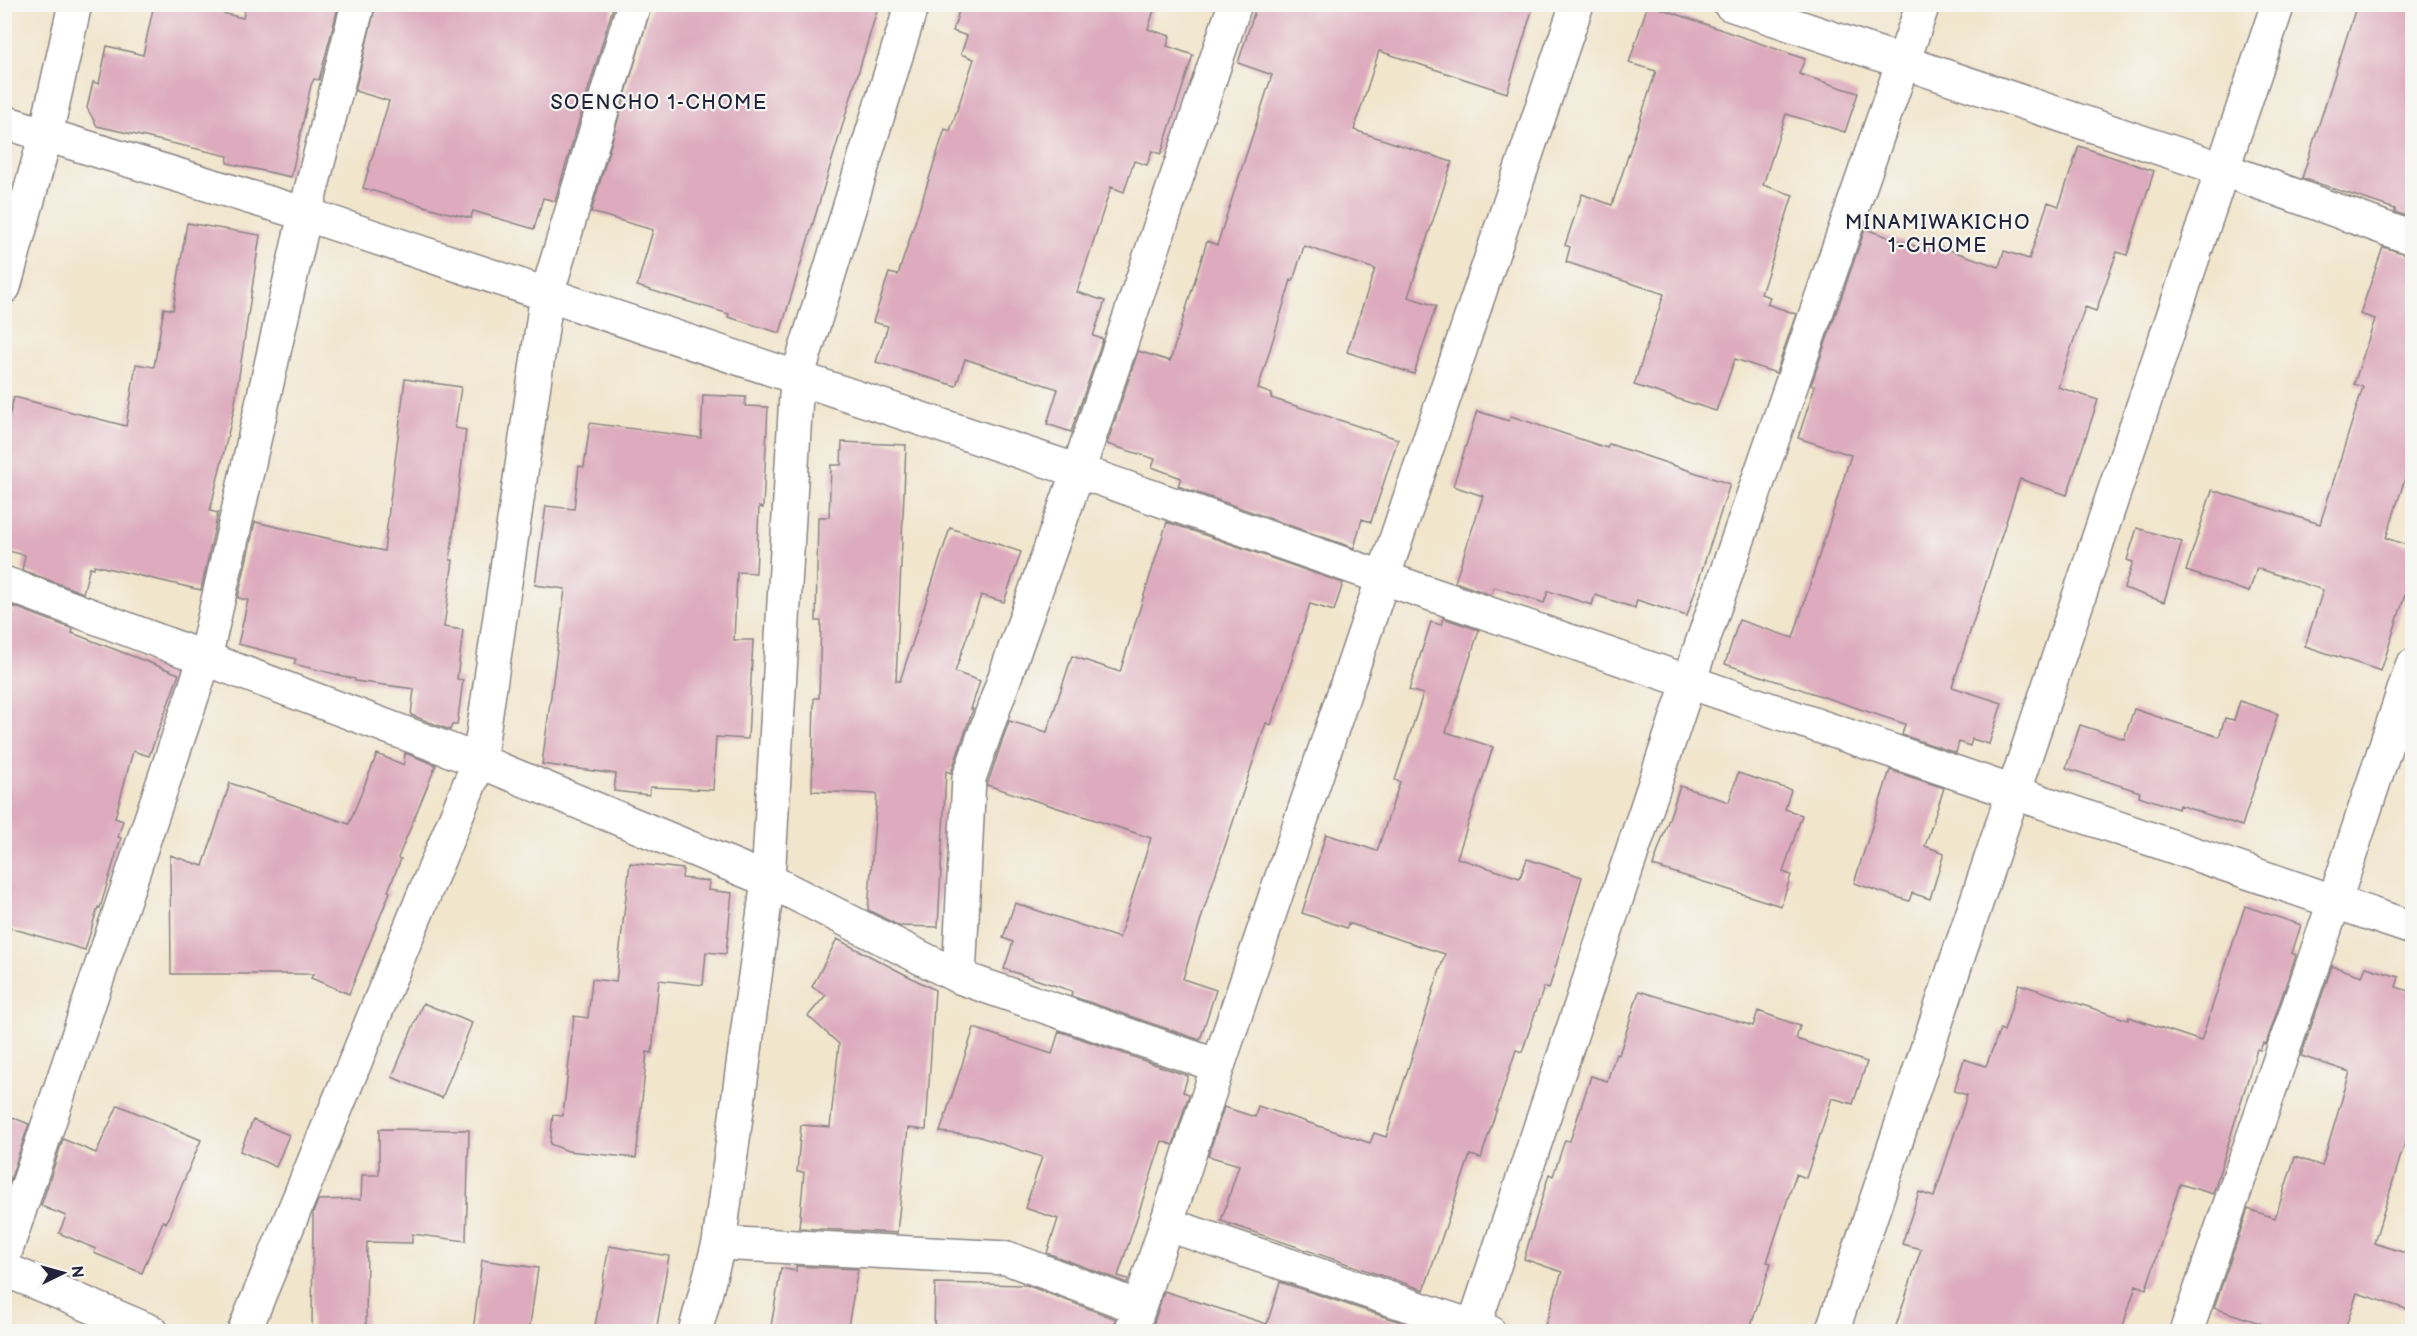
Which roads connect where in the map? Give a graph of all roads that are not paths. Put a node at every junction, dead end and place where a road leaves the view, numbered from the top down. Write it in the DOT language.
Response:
graph roads {
  1 [pos="75,4"];
  2 [pos="358,4"];
  3 [pos="634,4"];
  4 [pos="912,4"];
  5 [pos="1235,4"];
  6 [pos="1578,4"];
  7 [pos="1730,4"];
  8 [pos="1923,4"];
  9 [pos="2278,4"];
  10 [pos="1904,62"];
  11 [pos="4,122"];
  12 [pos="46,134"];
  13 [pos="2222,169"];
  14 [pos="305,214"];
  15 [pos="2412,238"];
  16 [pos="4,287"];
  17 [pos="547,294"];
  18 [pos="797,378"];
  19 [pos="1078,471"];
  20 [pos="1384,578"];
  21 [pos="4,583"];
  22 [pos="205,658"];
  23 [pos="2412,666"];
  24 [pos="1689,681"];
  25 [pos="479,761"];
  26 [pos="2014,791"];
  27 [pos="768,880"];
  28 [pos="2335,900"];
  29 [pos="2412,928"];
  30 [pos="959,977"];
  31 [pos="1218,1066"];
  32 [pos="1166,1224"];
  33 [pos="719,1244"];
  34 [pos="4,1256"];
  35 [pos="4,1269"];
  36 [pos="1134,1319"];
  37 [pos="1478,1330"];
  38 [pos="152,1332"];
  39 [pos="244,1332"];
  40 [pos="695,1332"];
  41 [pos="1833,1332"];
  42 [pos="2186,1332"];
  1 -- 12 [label="street"];
  2 -- 14 [label="street"];
  3 -- 17 [label="street"];
  4 -- 18 [label="street"];
  5 -- 19 [label="street"];
  6 -- 20 [label="street"];
  7 -- 10 [label="street"];
  8 -- 10 [label="street"];
  9 -- 13 [label="street"];
  10 -- 13 [label="street"];
  10 -- 24 [label="street"];
  11 -- 12 [label="street"];
  12 -- 14 [label="street"];
  12 -- 16 [label="street"];
  13 -- 15 [label="street"];
  13 -- 26 [label="street"];
  14 -- 17 [label="street"];
  14 -- 22 [label="street"];
  17 -- 18 [label="street"];
  17 -- 25 [label="street"];
  18 -- 19 [label="street"];
  18 -- 27 [label="street"];
  19 -- 20 [label="street"];
  19 -- 30 [label="street"];
  20 -- 24 [label="street"];
  20 -- 31 [label="street"];
  21 -- 22 [label="street"];
  22 -- 25 [label="street"];
  22 -- 34 [label="street"];
  23 -- 28 [label="street"];
  24 -- 26 [label="street"];
  24 -- 37 [label="street"];
  25 -- 27 [label="street"];
  25 -- 39 [label="street"];
  26 -- 28 [label="street"];
  26 -- 41 [label="street"];
  27 -- 30 [label="street"];
  27 -- 33 [label="street"];
  28 -- 29 [label="street"];
  28 -- 42 [label="street"];
  30 -- 31 [label="street"];
  31 -- 32 [label="street"];
  32 -- 36 [label="street"];
  32 -- 37 [label="street"];
  33 -- 36 [label="street"];
  33 -- 40 [label="street"];
  35 -- 38 [label="street"];
}
